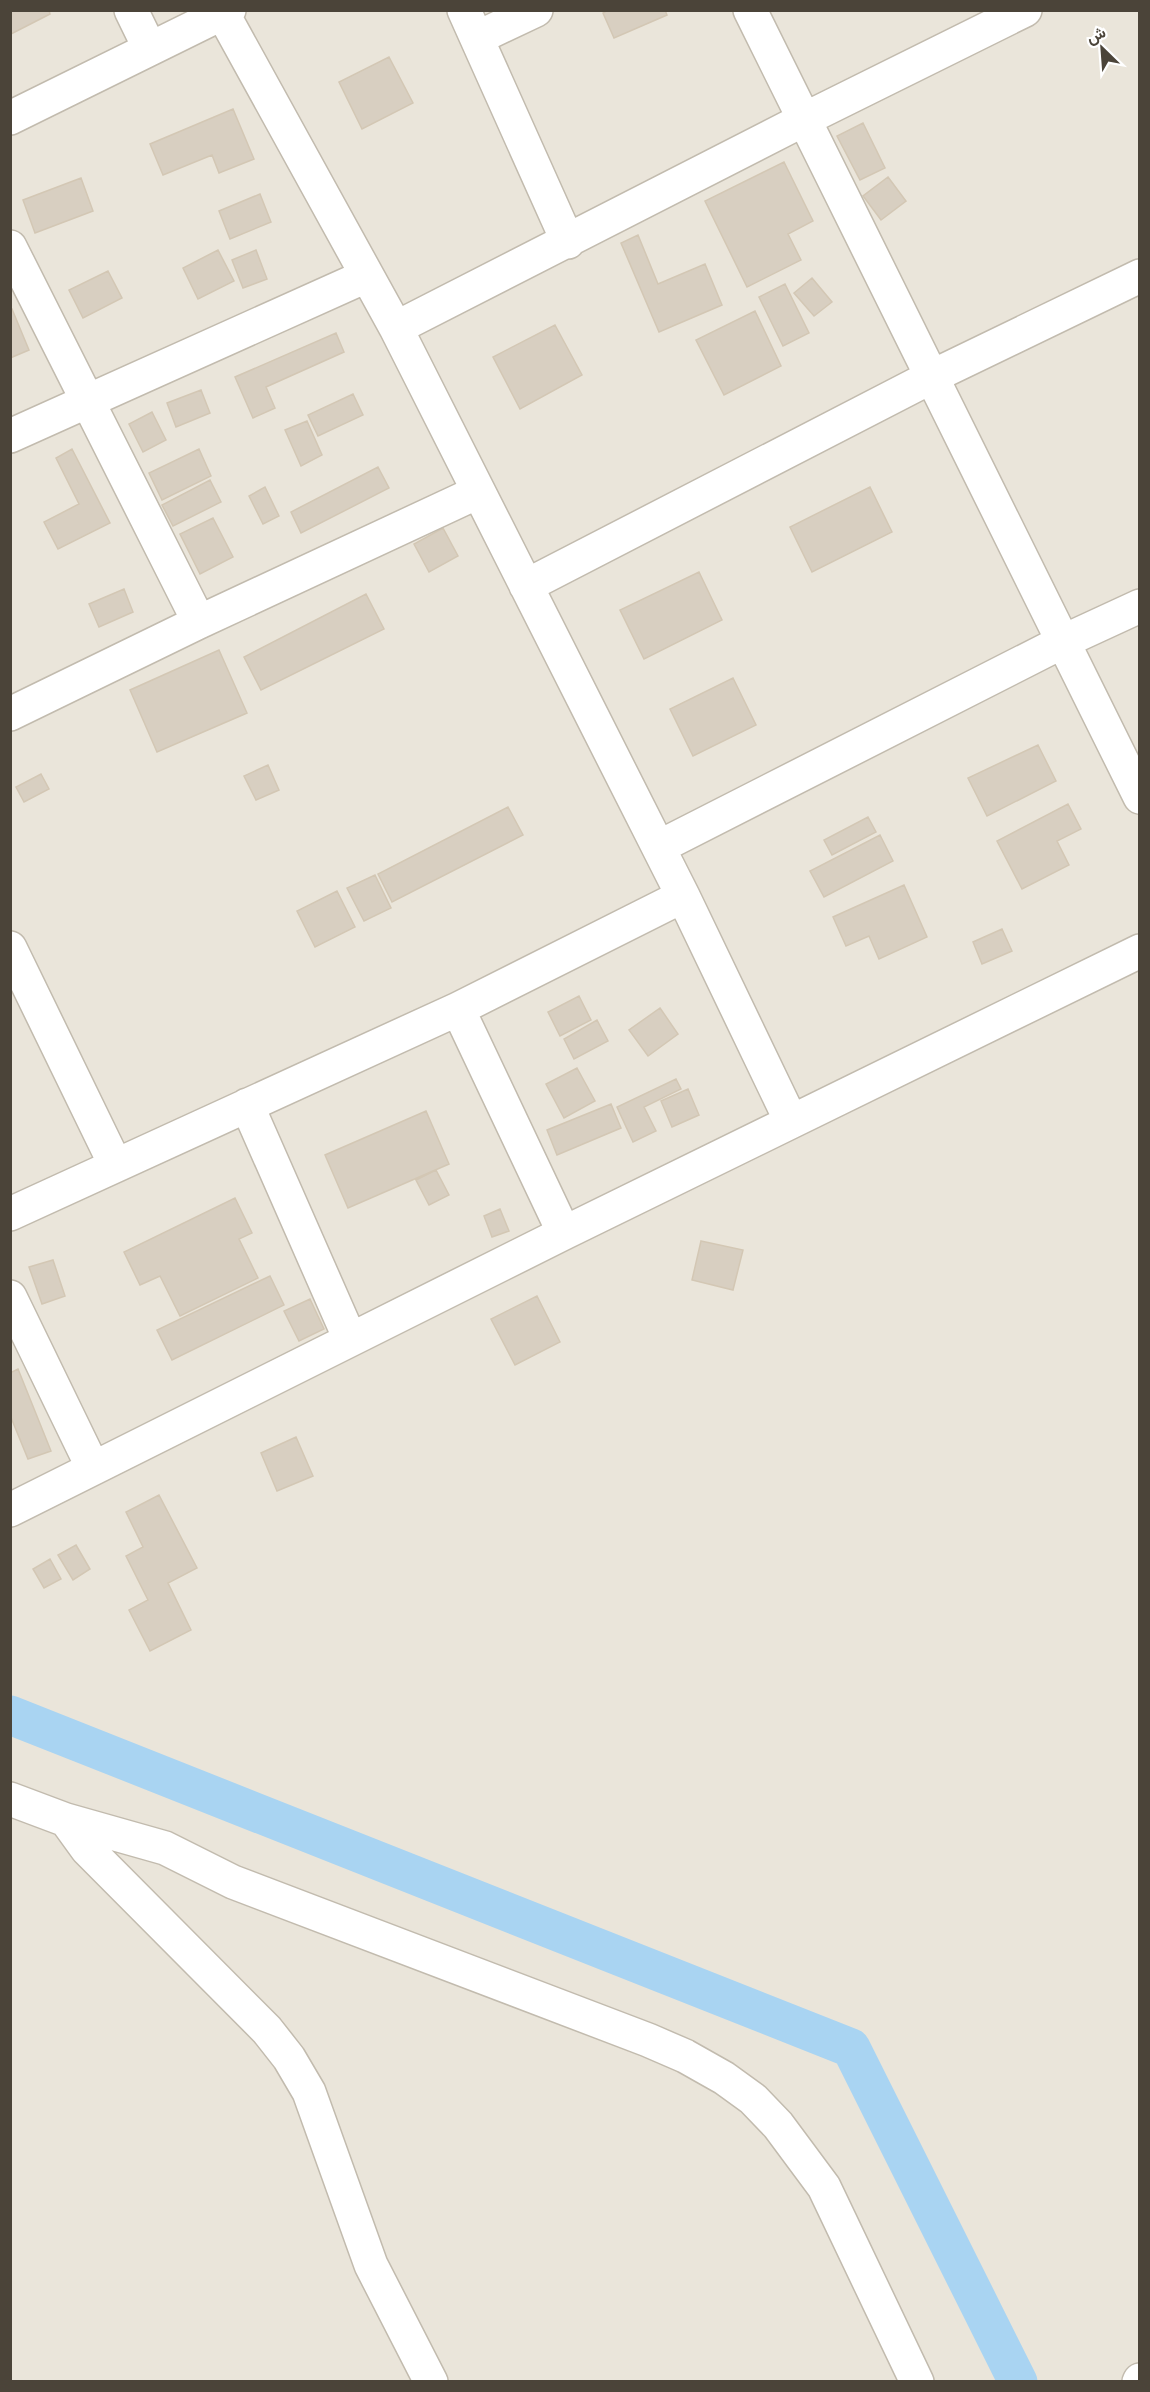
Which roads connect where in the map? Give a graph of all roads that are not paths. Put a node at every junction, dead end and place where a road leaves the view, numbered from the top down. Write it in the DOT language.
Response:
graph roads {
  1 [pos="131,10"];
  2 [pos="536,10"];
  3 [pos="750,10"];
  4 [pos="1025,10"];
  5 [pos="226,12"];
  6 [pos="471,24"];
  7 [pos="150,49"];
  8 [pos="10,118"];
  9 [pos="803,120"];
  10 [pos="568,242"];
  11 [pos="10,247"];
  12 [pos="366,276"];
  13 [pos="1140,276"];
  14 [pos="396,328"];
  15 [pos="931,377"];
  16 [pos="88,402"];
  17 [pos="10,436"];
  18 [pos="477,492"];
  19 [pos="526,586"];
  20 [pos="1140,606"];
  21 [pos="199,622"];
  22 [pos="1062,642"];
  23 [pos="10,714"];
  24 [pos="1140,797"];
  25 [pos="658,847"];
  26 [pos="683,896"];
  27 [pos="10,948"];
  28 [pos="1140,951"];
  29 [pos="458,1009"];
  30 [pos="247,1105"];
  31 [pos="791,1121"];
  32 [pos="116,1164"];
  33 [pos="10,1214"];
  34 [pos="564,1233"];
  35 [pos="10,1297"];
  36 [pos="350,1340"];
  37 [pos="93,1468"];
  38 [pos="10,1510"];
  39 [pos="10,1799"];
  40 [pos="66,1821"];
  41 [pos="430,2382"];
  42 [pos="917,2382"];
  1 -- 7 [label="street"];
  2 -- 6 [label="street"];
  3 -- 9 [label="street"];
  4 -- 9 [label="street"];
  5 -- 7 [label="street"];
  5 -- 12 [label="street"];
  6 -- 10 [label="street"];
  7 -- 8 [label="street"];
  9 -- 10 [label="street"];
  9 -- 15 [label="street"];
  10 -- 14 [label="street"];
  11 -- 16 [label="street"];
  12 -- 14 [label="street"];
  12 -- 16 [label="street"];
  13 -- 15 [label="street"];
  14 -- 18 [label="street"];
  15 -- 19 [label="street"];
  15 -- 22 [label="street"];
  16 -- 17 [label="street"];
  16 -- 21 [label="street"];
  18 -- 19 [label="street"];
  18 -- 21 [label="street"];
  19 -- 25 [label="street"];
  20 -- 22 [label="street"];
  21 -- 23 [label="street"];
  22 -- 24 [label="street"];
  22 -- 25 [label="street"];
  25 -- 26 [label="street"];
  26 -- 29 [label="street"];
  26 -- 31 [label="street"];
  27 -- 32 [label="street"];
  28 -- 31 [label="street"];
  29 -- 30 [label="street"];
  29 -- 34 [label="street"];
  30 -- 32 [label="street"];
  30 -- 36 [label="street"];
  31 -- 34 [label="street"];
  32 -- 33 [label="street"];
  34 -- 36 [label="street"];
  35 -- 37 [label="street"];
  36 -- 37 [label="street"];
  37 -- 38 [label="street"];
  39 -- 40 [label="street"];
  40 -- 41 [label="street"];
  40 -- 42 [label="street"];
}
